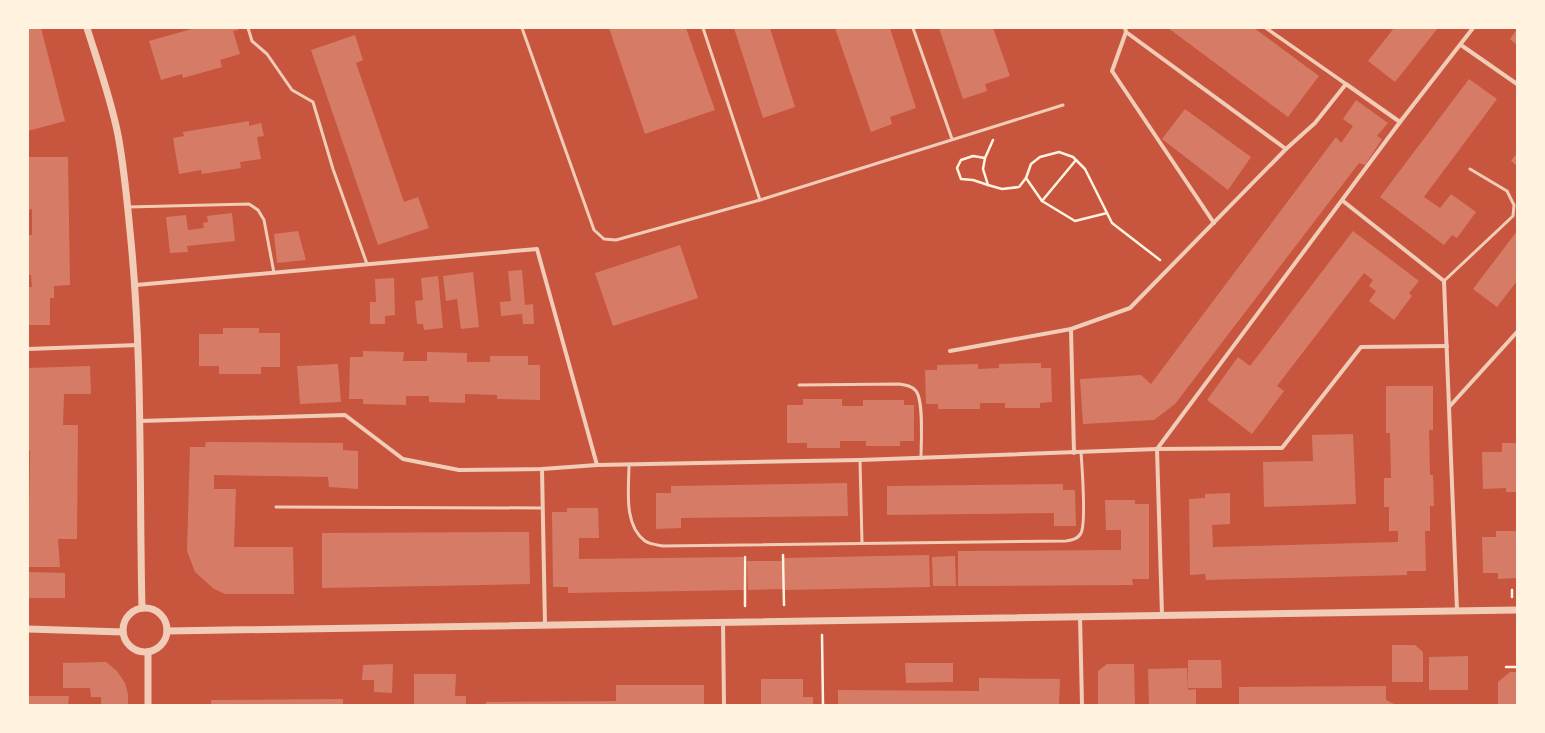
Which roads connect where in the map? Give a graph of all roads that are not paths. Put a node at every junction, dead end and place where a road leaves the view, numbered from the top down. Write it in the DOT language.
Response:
graph roads {
  1 [pos="87,28"];
  2 [pos="248,28"];
  3 [pos="522,28"];
  4 [pos="703,28"];
  5 [pos="913,28"];
  6 [pos="1266,28"];
  7 [pos="1473,28"];
  8 [pos="1125,30"];
  9 [pos="1461,45"];
  10 [pos="1346,84"];
  11 [pos="1517,84"];
  12 [pos="1063,105"];
  13 [pos="1400,122"];
  14 [pos="952,139"];
  15 [pos="1286,149"];
  16 [pos="1470,169"];
  17 [pos="760,200"];
  18 [pos="1343,201"];
  19 [pos="128,207"];
  20 [pos="1214,223"];
  21 [pos="368,264"];
  22 [pos="274,273"];
  23 [pos="1444,281"];
  24 [pos="136,285"];
  25 [pos="1071,329"];
  26 [pos="1517,332"];
  27 [pos="138,345"];
  28 [pos="1447,346"];
  29 [pos="28,349"];
  30 [pos="950,351"];
  31 [pos="799,385"];
  32 [pos="1449,407"];
  33 [pos="140,421"];
  34 [pos="1158,449"];
  35 [pos="1081,452"];
  36 [pos="1074,453"];
  37 [pos="921,458"];
  38 [pos="860,460"];
  39 [pos="629,464"];
  40 [pos="597,465"];
  41 [pos="542,469"];
  42 [pos="276,507"];
  43 [pos="542,508"];
  44 [pos="862,543"];
  45 [pos="142,608"];
  46 [pos="1457,610"];
  47 [pos="1517,610"];
  48 [pos="1162,615"];
  49 [pos="1080,616"];
  50 [pos="723,622"];
  51 [pos="545,625"];
  52 [pos="28,629"];
  53 [pos="167,631"];
  54 [pos="123,632"];
  55 [pos="148,652"];
  56 [pos="148,705"];
  57 [pos="724,705"];
  58 [pos="1082,705"];
  1 -- 19 [label="street"];
  2 -- 21 [label="lane"];
  3 -- 17 [label="lane"];
  4 -- 17 [label="lane"];
  5 -- 14 [label="lane"];
  6 -- 10 [label="street"];
  7 -- 9 [label="street"];
  8 -- 15 [label="street"];
  8 -- 20 [label="street"];
  9 -- 11 [label="street"];
  9 -- 13 [label="street"];
  10 -- 13 [label="street"];
  10 -- 15 [label="street"];
  12 -- 14 [label="lane"];
  13 -- 18 [label="street"];
  14 -- 17 [label="lane"];
  15 -- 20 [label="street"];
  16 -- 23 [label="lane"];
  18 -- 23 [label="street"];
  18 -- 34 [label="street"];
  19 -- 22 [label="lane"];
  19 -- 24 [label="street"];
  20 -- 25 [label="street"];
  21 -- 22 [label="street"];
  21 -- 40 [label="street"];
  22 -- 24 [label="street"];
  23 -- 28 [label="street"];
  24 -- 27 [label="street"];
  25 -- 30 [label="street"];
  25 -- 36 [label="street"];
  26 -- 32 [label="street"];
  27 -- 29 [label="street"];
  27 -- 33 [label="street"];
  28 -- 32 [label="street"];
  28 -- 34 [label="street"];
  31 -- 37 [label="lane"];
  32 -- 46 [label="street"];
  33 -- 41 [label="street"];
  33 -- 45 [label="street"];
  34 -- 35 [label="street"];
  34 -- 48 [label="street"];
  35 -- 36 [label="street"];
  35 -- 44 [label="lane"];
  36 -- 37 [label="street"];
  37 -- 38 [label="street"];
  38 -- 39 [label="street"];
  38 -- 44 [label="lane"];
  39 -- 40 [label="street"];
  39 -- 44 [label="lane"];
  40 -- 41 [label="street"];
  41 -- 43 [label="street"];
  42 -- 43 [label="lane"];
  43 -- 51 [label="street"];
  45 -- 53 [label="street"];
  45 -- 54 [label="street"];
  46 -- 47 [label="street"];
  46 -- 48 [label="street"];
  48 -- 49 [label="street"];
  49 -- 50 [label="street"];
  49 -- 58 [label="street"];
  50 -- 51 [label="street"];
  50 -- 57 [label="street"];
  51 -- 53 [label="street"];
  52 -- 54 [label="street"];
  53 -- 55 [label="street"];
  54 -- 55 [label="street"];
  55 -- 56 [label="street"];
}
